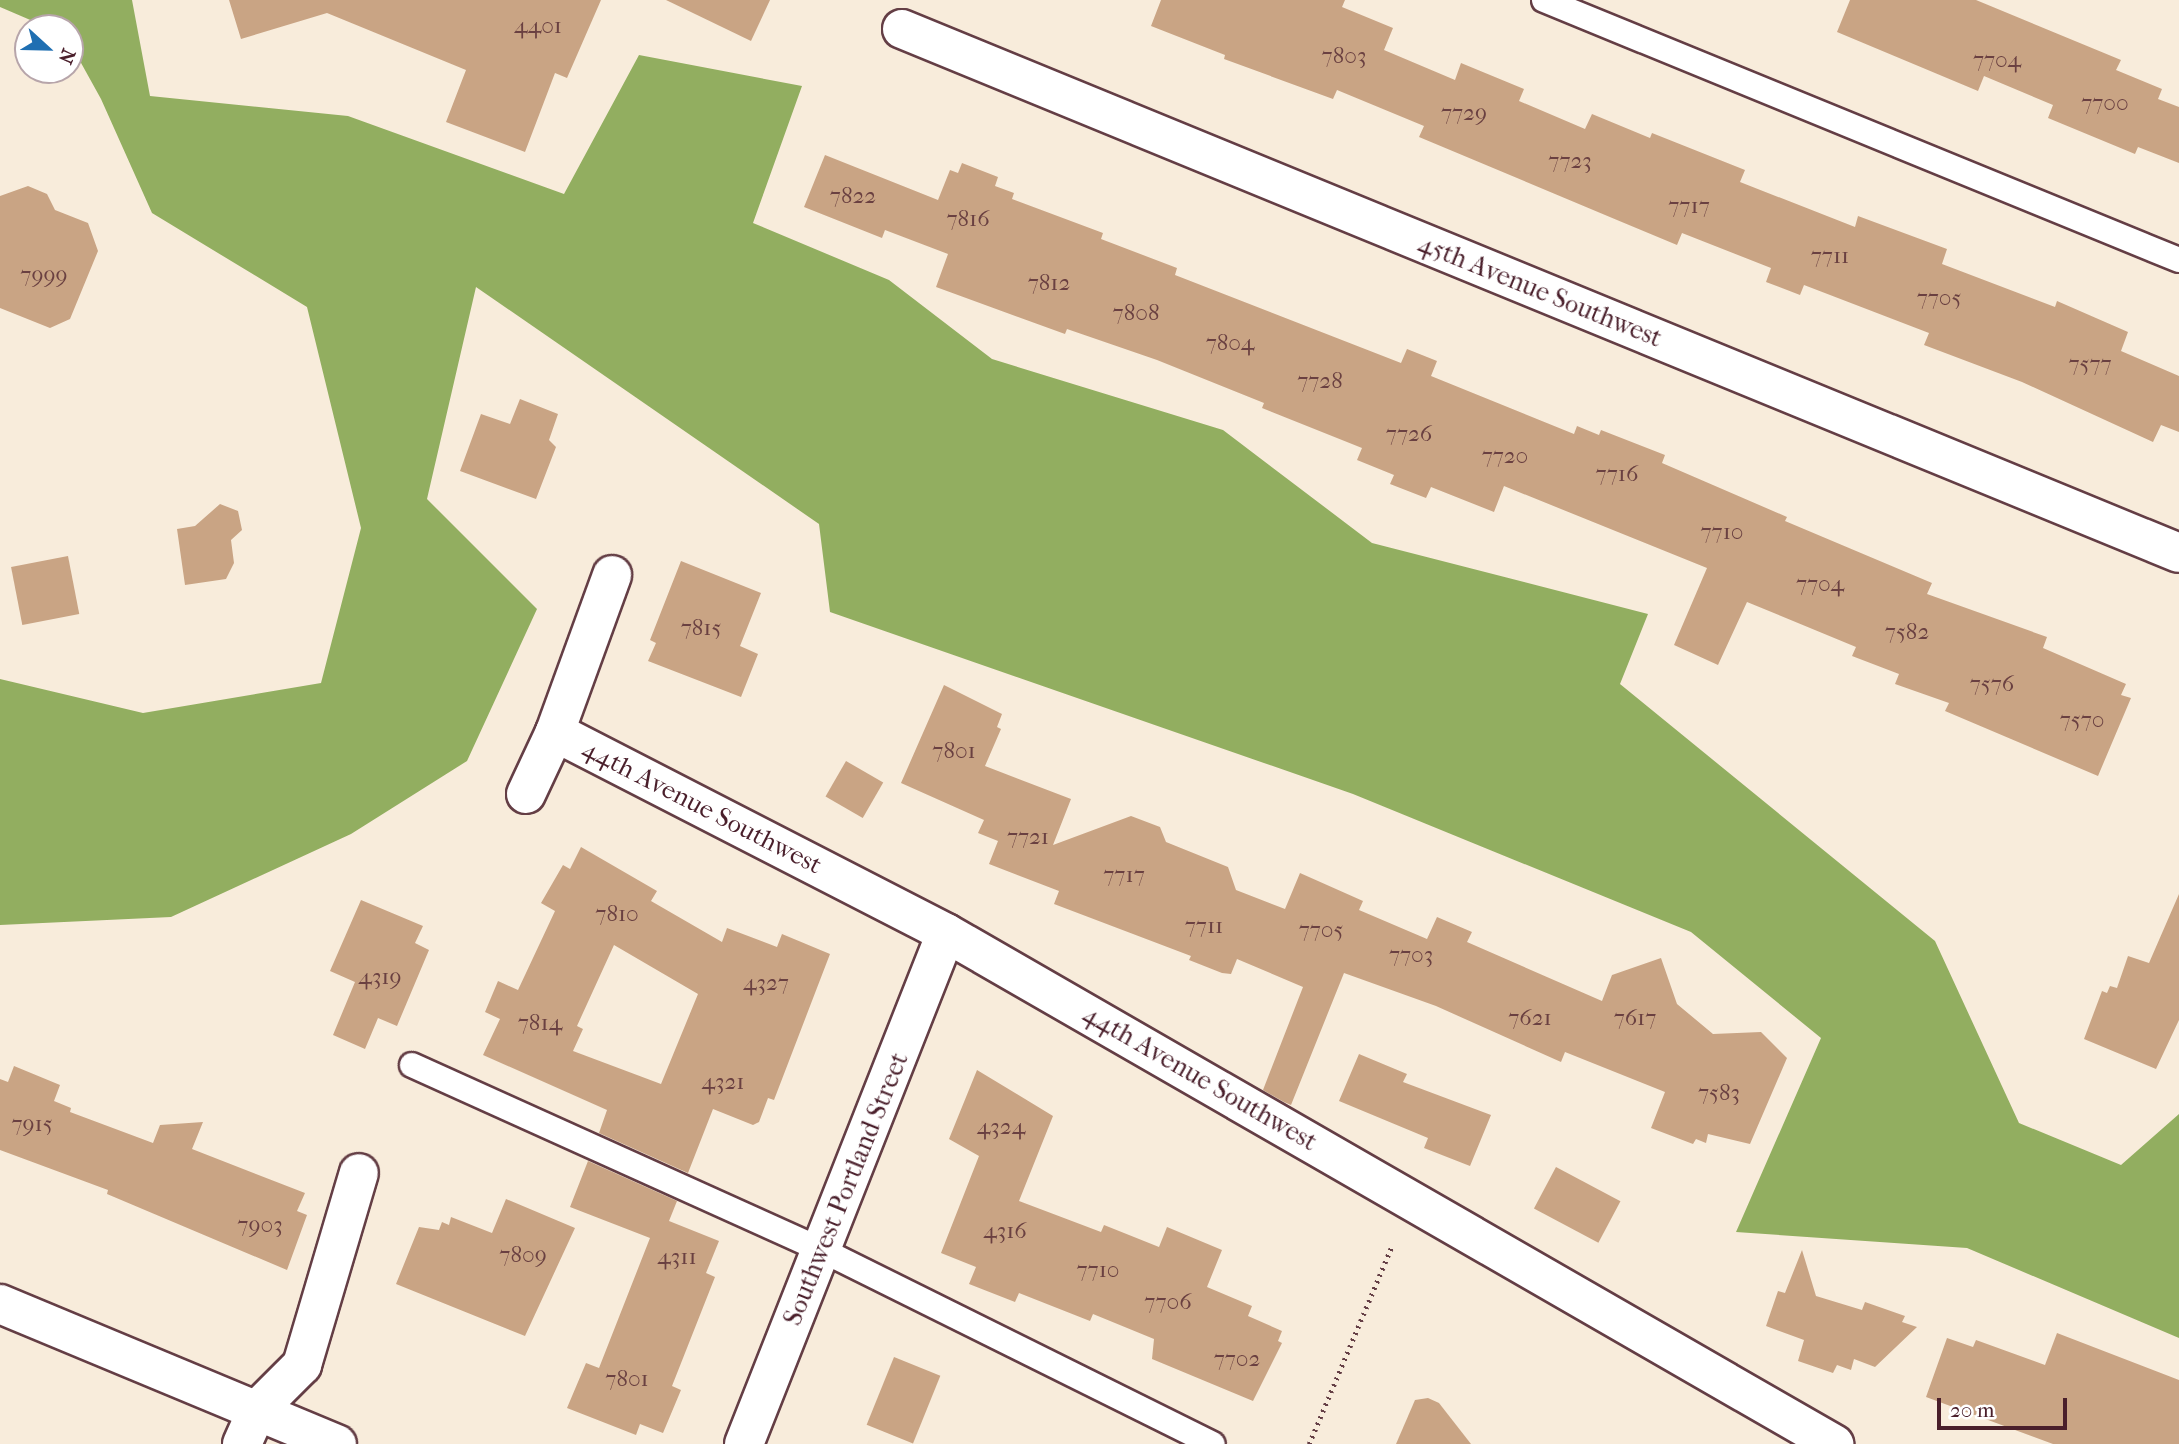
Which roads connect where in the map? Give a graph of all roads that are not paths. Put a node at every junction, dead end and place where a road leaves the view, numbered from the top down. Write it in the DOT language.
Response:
graph roads {
  1 [pos="1544,0"];
  2 [pos="902,29"];
  3 [pos="2179,260"];
  4 [pos="2179,553"];
  5 [pos="612,575"];
  6 [pos="555,732"];
  7 [pos="526,794"];
  8 [pos="946,933"];
  9 [pos="412,1065"];
  10 [pos="359,1173"];
  11 [pos="822,1250"];
  12 [pos="0,1304"];
  13 [pos="250,1427"];
  14 [pos="337,1444"];
  15 [pos="744,1444"];
  16 [pos="1212,1444"];
  17 [pos="1834,1444"];
  1 -- 3 [label="lane"];
  2 -- 4 [label="street, 45th Avenue Southwest"];
  5 -- 6 [label="street"];
  6 -- 7 [label="street"];
  6 -- 8 [label="street, 44th Avenue Southwest"];
  8 -- 11 [label="street, Southwest Portland Street"];
  8 -- 17 [label="street, 44th Avenue Southwest"];
  9 -- 11 [label="lane"];
  10 -- 13 [label="street"];
  11 -- 15 [label="street, Southwest Portland Street"];
  11 -- 16 [label="lane"];
  12 -- 13 [label="street"];
  13 -- 14 [label="street"];
}
